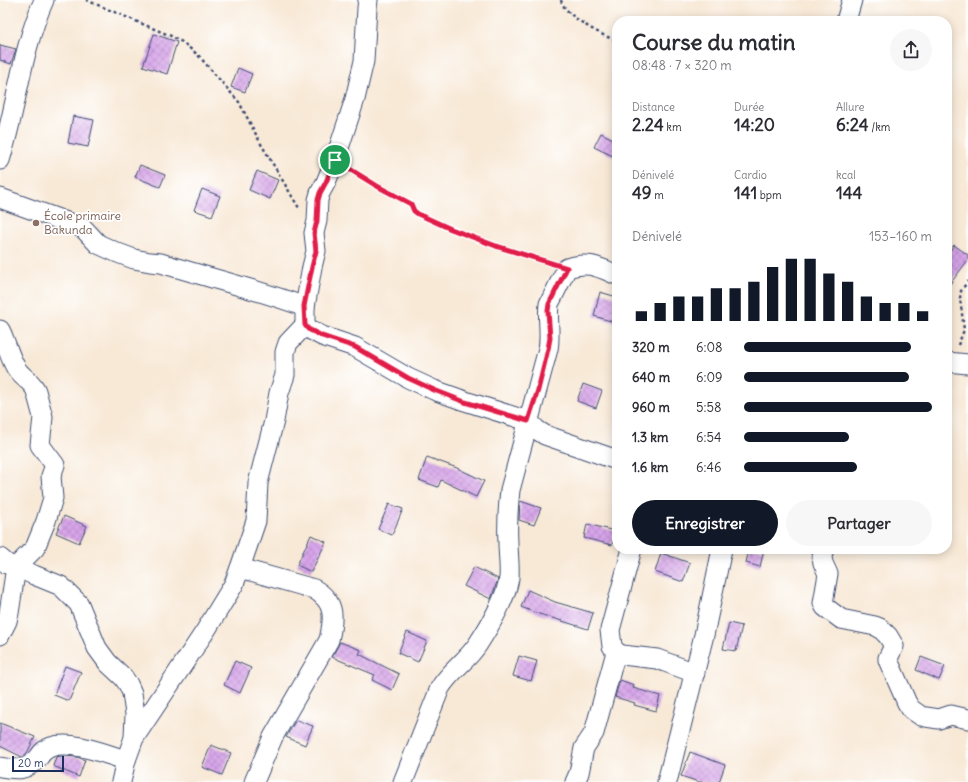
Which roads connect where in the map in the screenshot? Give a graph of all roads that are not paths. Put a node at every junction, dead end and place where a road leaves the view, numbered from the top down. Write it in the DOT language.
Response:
graph roads {
  1 [pos="44,0"];
  2 [pos="368,0"];
  3 [pos="852,0"];
  4 [pos="847,16"];
  5 [pos="0,160"];
  6 [pos="0,198"];
  7 [pos="612,272"];
  8 [pos="305,316"];
  9 [pos="0,330"];
  10 [pos="528,421"];
  11 [pos="612,458"];
  12 [pos="35,548"];
  13 [pos="631,554"];
  14 [pos="721,554"];
  15 [pos="823,554"];
  16 [pos="8,562"];
  17 [pos="240,568"];
  18 [pos="56,583"];
  19 [pos="0,634"];
  20 [pos="616,652"];
  21 [pos="695,673"];
  22 [pos="968,719"];
  23 [pos="134,738"];
  24 [pos="126,760"];
  25 [pos="0,767"];
  26 [pos="121,782"];
  27 [pos="254,782"];
  28 [pos="403,782"];
  29 [pos="575,782"];
  30 [pos="668,782"];
  1 -- 5 [label="street"];
  2 -- 8 [label="street"];
  3 -- 4 [label="street"];
  6 -- 8 [label="street"];
  7 -- 10 [label="street"];
  8 -- 10 [label="street"];
  8 -- 17 [label="street"];
  9 -- 12 [label="street"];
  10 -- 11 [label="street"];
  10 -- 28 [label="street"];
  12 -- 16 [label="street"];
  12 -- 18 [label="street"];
  13 -- 20 [label="street"];
  14 -- 21 [label="street"];
  15 -- 22 [label="street"];
  16 -- 18 [label="street"];
  16 -- 19 [label="street"];
  17 -- 23 [label="street"];
  17 -- 27 [label="street"];
  18 -- 23 [label="street"];
  20 -- 21 [label="street"];
  20 -- 29 [label="street"];
  21 -- 30 [label="street"];
  23 -- 24 [label="street"];
  24 -- 25 [label="street"];
  24 -- 26 [label="street"];
}
